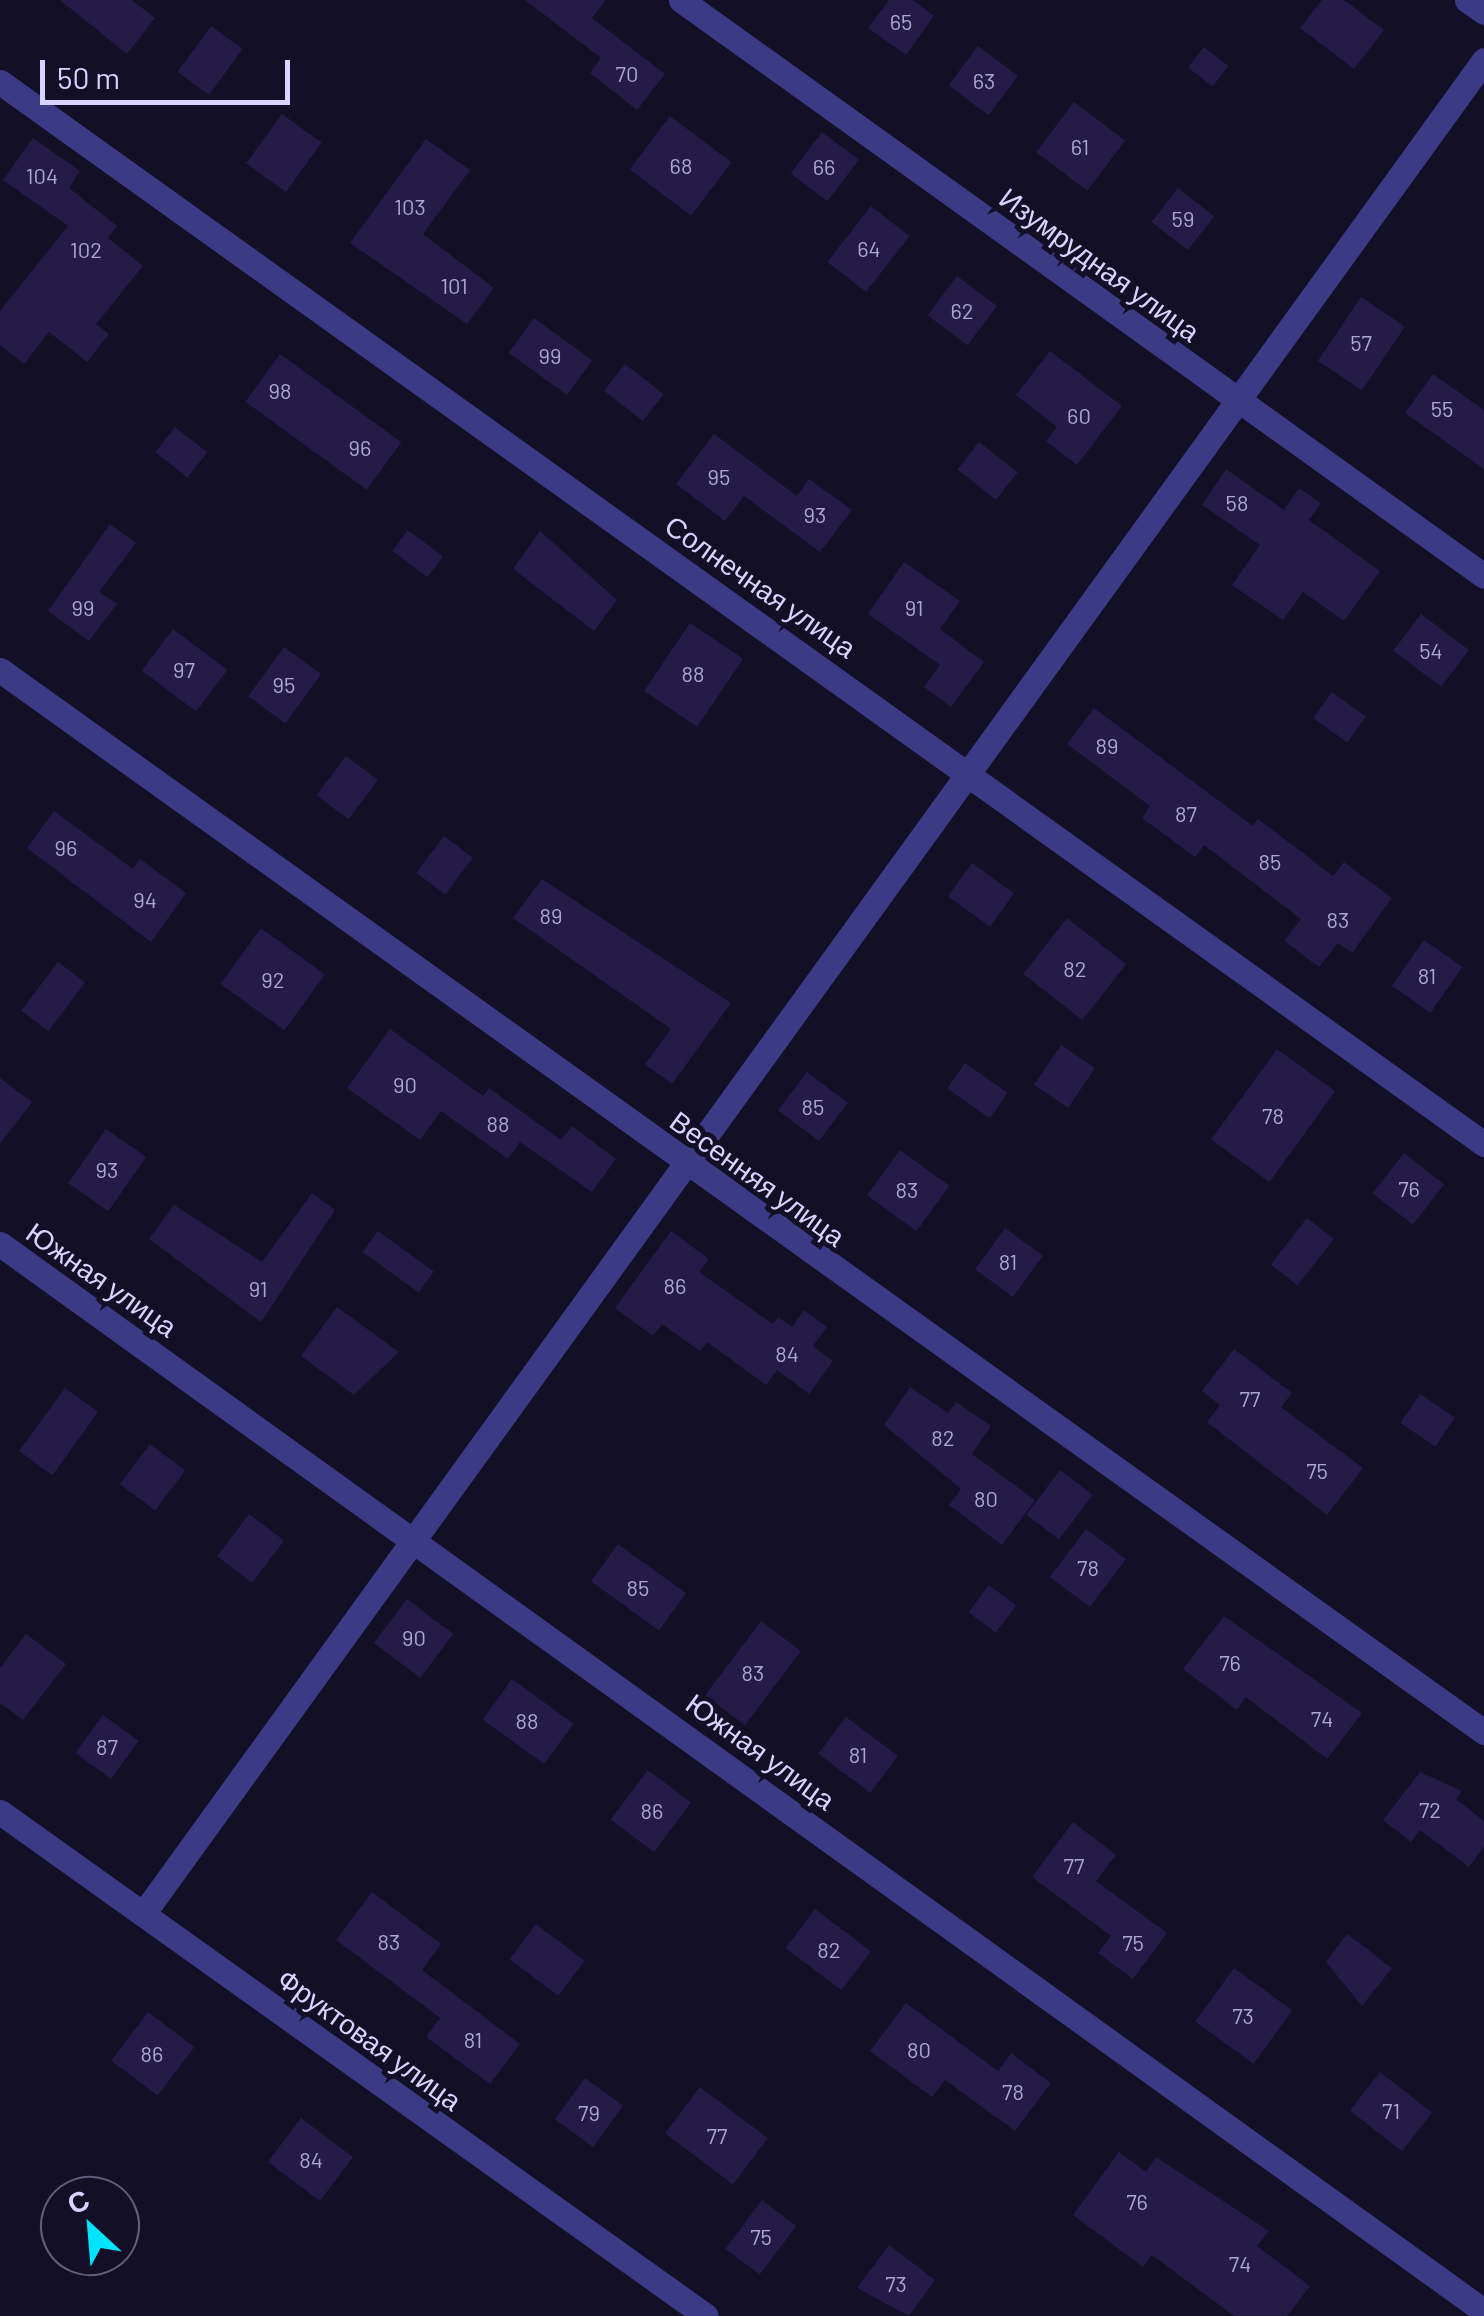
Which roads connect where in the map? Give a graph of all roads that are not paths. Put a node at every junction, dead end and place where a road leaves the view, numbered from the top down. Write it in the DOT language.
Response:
graph roads {
  1 [pos="682,0"];
  2 [pos="1468,0"];
  3 [pos="1484,12"];
  4 [pos="1484,60"];
  5 [pos="0,82"];
  6 [pos="1238,400"];
  7 [pos="1484,576"];
  8 [pos="0,670"];
  9 [pos="968,771"];
  10 [pos="1484,1144"];
  11 [pos="689,1166"];
  12 [pos="0,1244"];
  13 [pos="416,1539"];
  14 [pos="1484,1732"];
  15 [pos="0,1812"];
  16 [pos="143,1914"];
  17 [pos="1484,2311"];
  18 [pos="706,2316"];
  1 -- 6 [label="street, Изумрудная улица"];
  2 -- 3 [label="street"];
  4 -- 6 [label="street"];
  5 -- 9 [label="street, Солнечная улица"];
  6 -- 7 [label="street, Изумрудная улица"];
  6 -- 9 [label="street"];
  8 -- 11 [label="street, Весенняя улица"];
  9 -- 10 [label="street, Солнечная улица"];
  9 -- 11 [label="street"];
  11 -- 13 [label="street"];
  11 -- 14 [label="street, Весенняя улица"];
  12 -- 13 [label="street, Южная улица"];
  13 -- 16 [label="street"];
  13 -- 17 [label="street, Южная улица"];
  15 -- 16 [label="street, Фруктовая улица"];
  16 -- 18 [label="street, Фруктовая улица"];
}
